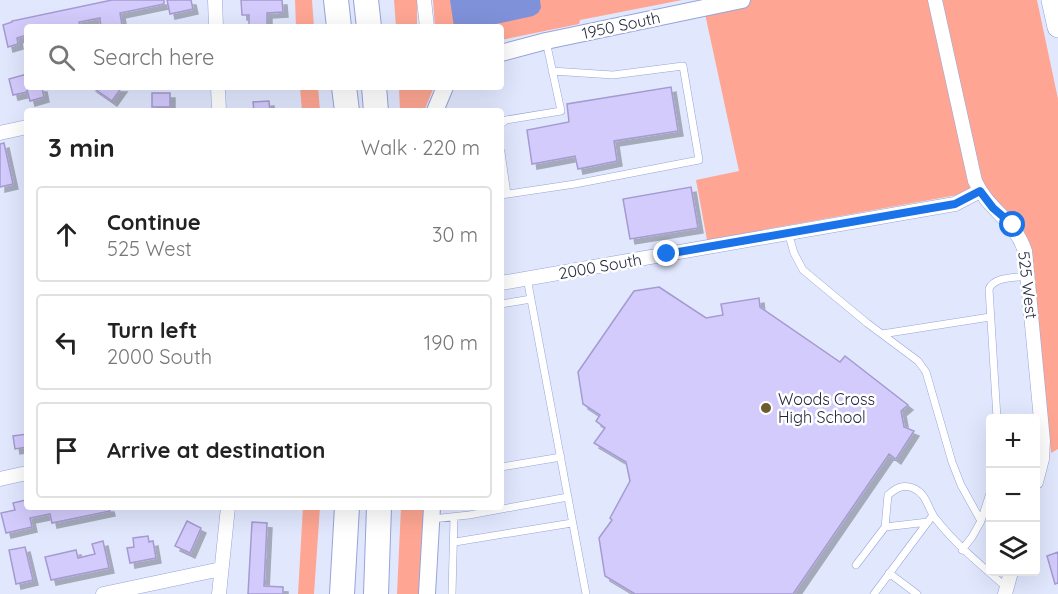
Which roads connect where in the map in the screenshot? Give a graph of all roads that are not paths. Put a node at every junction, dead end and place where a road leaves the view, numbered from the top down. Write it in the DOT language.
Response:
graph roads {
  1 [pos="215,0"];
  2 [pos="336,0"];
  3 [pos="366,0"];
  4 [pos="424,0"];
  5 [pos="742,0"];
  6 [pos="935,0"];
  7 [pos="1052,0"];
  8 [pos="216,24"];
  9 [pos="339,24"];
  10 [pos="369,24"];
  11 [pos="427,24"];
  12 [pos="1058,27"];
  13 [pos="546,41"];
  14 [pos="504,52"];
  15 [pos="552,70"];
  16 [pos="218,90"];
  17 [pos="344,90"];
  18 [pos="374,90"];
  19 [pos="444,90"];
  20 [pos="219,108"];
  21 [pos="347,108"];
  22 [pos="376,108"];
  23 [pos="436,108"];
  24 [pos="504,122"];
  25 [pos="24,128"];
  26 [pos="0,134"];
  27 [pos="980,191"];
  28 [pos="504,195"];
  29 [pos="788,232"];
  30 [pos="1029,276"];
  31 [pos="527,278"];
  32 [pos="504,282"];
  33 [pos="531,299"];
  34 [pos="504,304"];
  35 [pos="990,317"];
  36 [pos="882,334"];
  37 [pos="997,414"];
  38 [pos="561,457"];
  39 [pos="504,466"];
  40 [pos="1039,468"];
  41 [pos="24,474"];
  42 [pos="0,479"];
  43 [pos="568,497"];
  44 [pos="986,505"];
  45 [pos="504,508"];
  46 [pos="228,510"];
  47 [pos="347,510"];
  48 [pos="379,510"];
  49 [pos="494,510"];
  50 [pos="432,513"];
  51 [pos="933,515"];
  52 [pos="454,517"];
  53 [pos="981,521"];
  54 [pos="928,522"];
  55 [pos="572,523"];
  56 [pos="885,527"];
  57 [pos="455,542"];
  58 [pos="962,550"];
  59 [pos="856,565"];
  60 [pos="221,569"];
  61 [pos="889,573"];
  62 [pos="1010,576"];
  63 [pos="1006,591"];
  64 [pos="103,594"];
  65 [pos="219,594"];
  66 [pos="342,594"];
  67 [pos="376,594"];
  68 [pos="427,594"];
  69 [pos="452,594"];
  70 [pos="586,594"];
  71 [pos="874,594"];
  72 [pos="917,594"];
  1 -- 8 [label="street"];
  2 -- 9 [label="highway"];
  3 -- 10 [label="highway"];
  4 -- 11 [label="street"];
  5 -- 13 [label="street, 1950 South"];
  6 -- 27 [label="street, 525 West"];
  7 -- 12 [label="main road"];
  13 -- 14 [label="street, 1950 South"];
  13 -- 15 [label="lane"];
  15 -- 24 [label="lane"];
  15 -- 28 [label="lane"];
  16 -- 20 [label="street"];
  17 -- 21 [label="highway"];
  18 -- 22 [label="highway"];
  19 -- 23 [label="street"];
  25 -- 26 [label="street"];
  27 -- 29 [label="street, 2000 South"];
  27 -- 30 [label="street, 525 West"];
  29 -- 31 [label="street, 2000 South"];
  29 -- 36 [label="lane"];
  30 -- 35 [label="lane"];
  30 -- 40 [label="street, 525 West"];
  31 -- 32 [label="street, 2000 South"];
  31 -- 33 [label="lane"];
  33 -- 34 [label="lane"];
  33 -- 38 [label="lane"];
  35 -- 36 [label="lane"];
  35 -- 37 [label="lane"];
  36 -- 53 [label="lane"];
  38 -- 39 [label="lane"];
  38 -- 43 [label="lane"];
  41 -- 42 [label="street"];
  43 -- 45 [label="lane"];
  43 -- 55 [label="lane"];
  44 -- 53 [label="lane"];
  46 -- 60 [label="street"];
  47 -- 66 [label="highway"];
  48 -- 67 [label="highway"];
  49 -- 52 [label="lane"];
  50 -- 52 [label="lane"];
  50 -- 68 [label="street"];
  51 -- 54 [label="lane"];
  51 -- 56 [label="lane"];
  51 -- 58 [label="lane"];
  52 -- 57 [label="lane"];
  53 -- 58 [label="lane"];
  54 -- 56 [label="lane"];
  54 -- 61 [label="lane"];
  55 -- 57 [label="lane"];
  55 -- 70 [label="lane"];
  56 -- 59 [label="lane"];
  57 -- 69 [label="lane"];
  58 -- 63 [label="lane"];
  60 -- 64 [label="street"];
  60 -- 65 [label="street"];
  61 -- 71 [label="lane"];
  61 -- 72 [label="lane"];
  62 -- 63 [label="street"];
}
